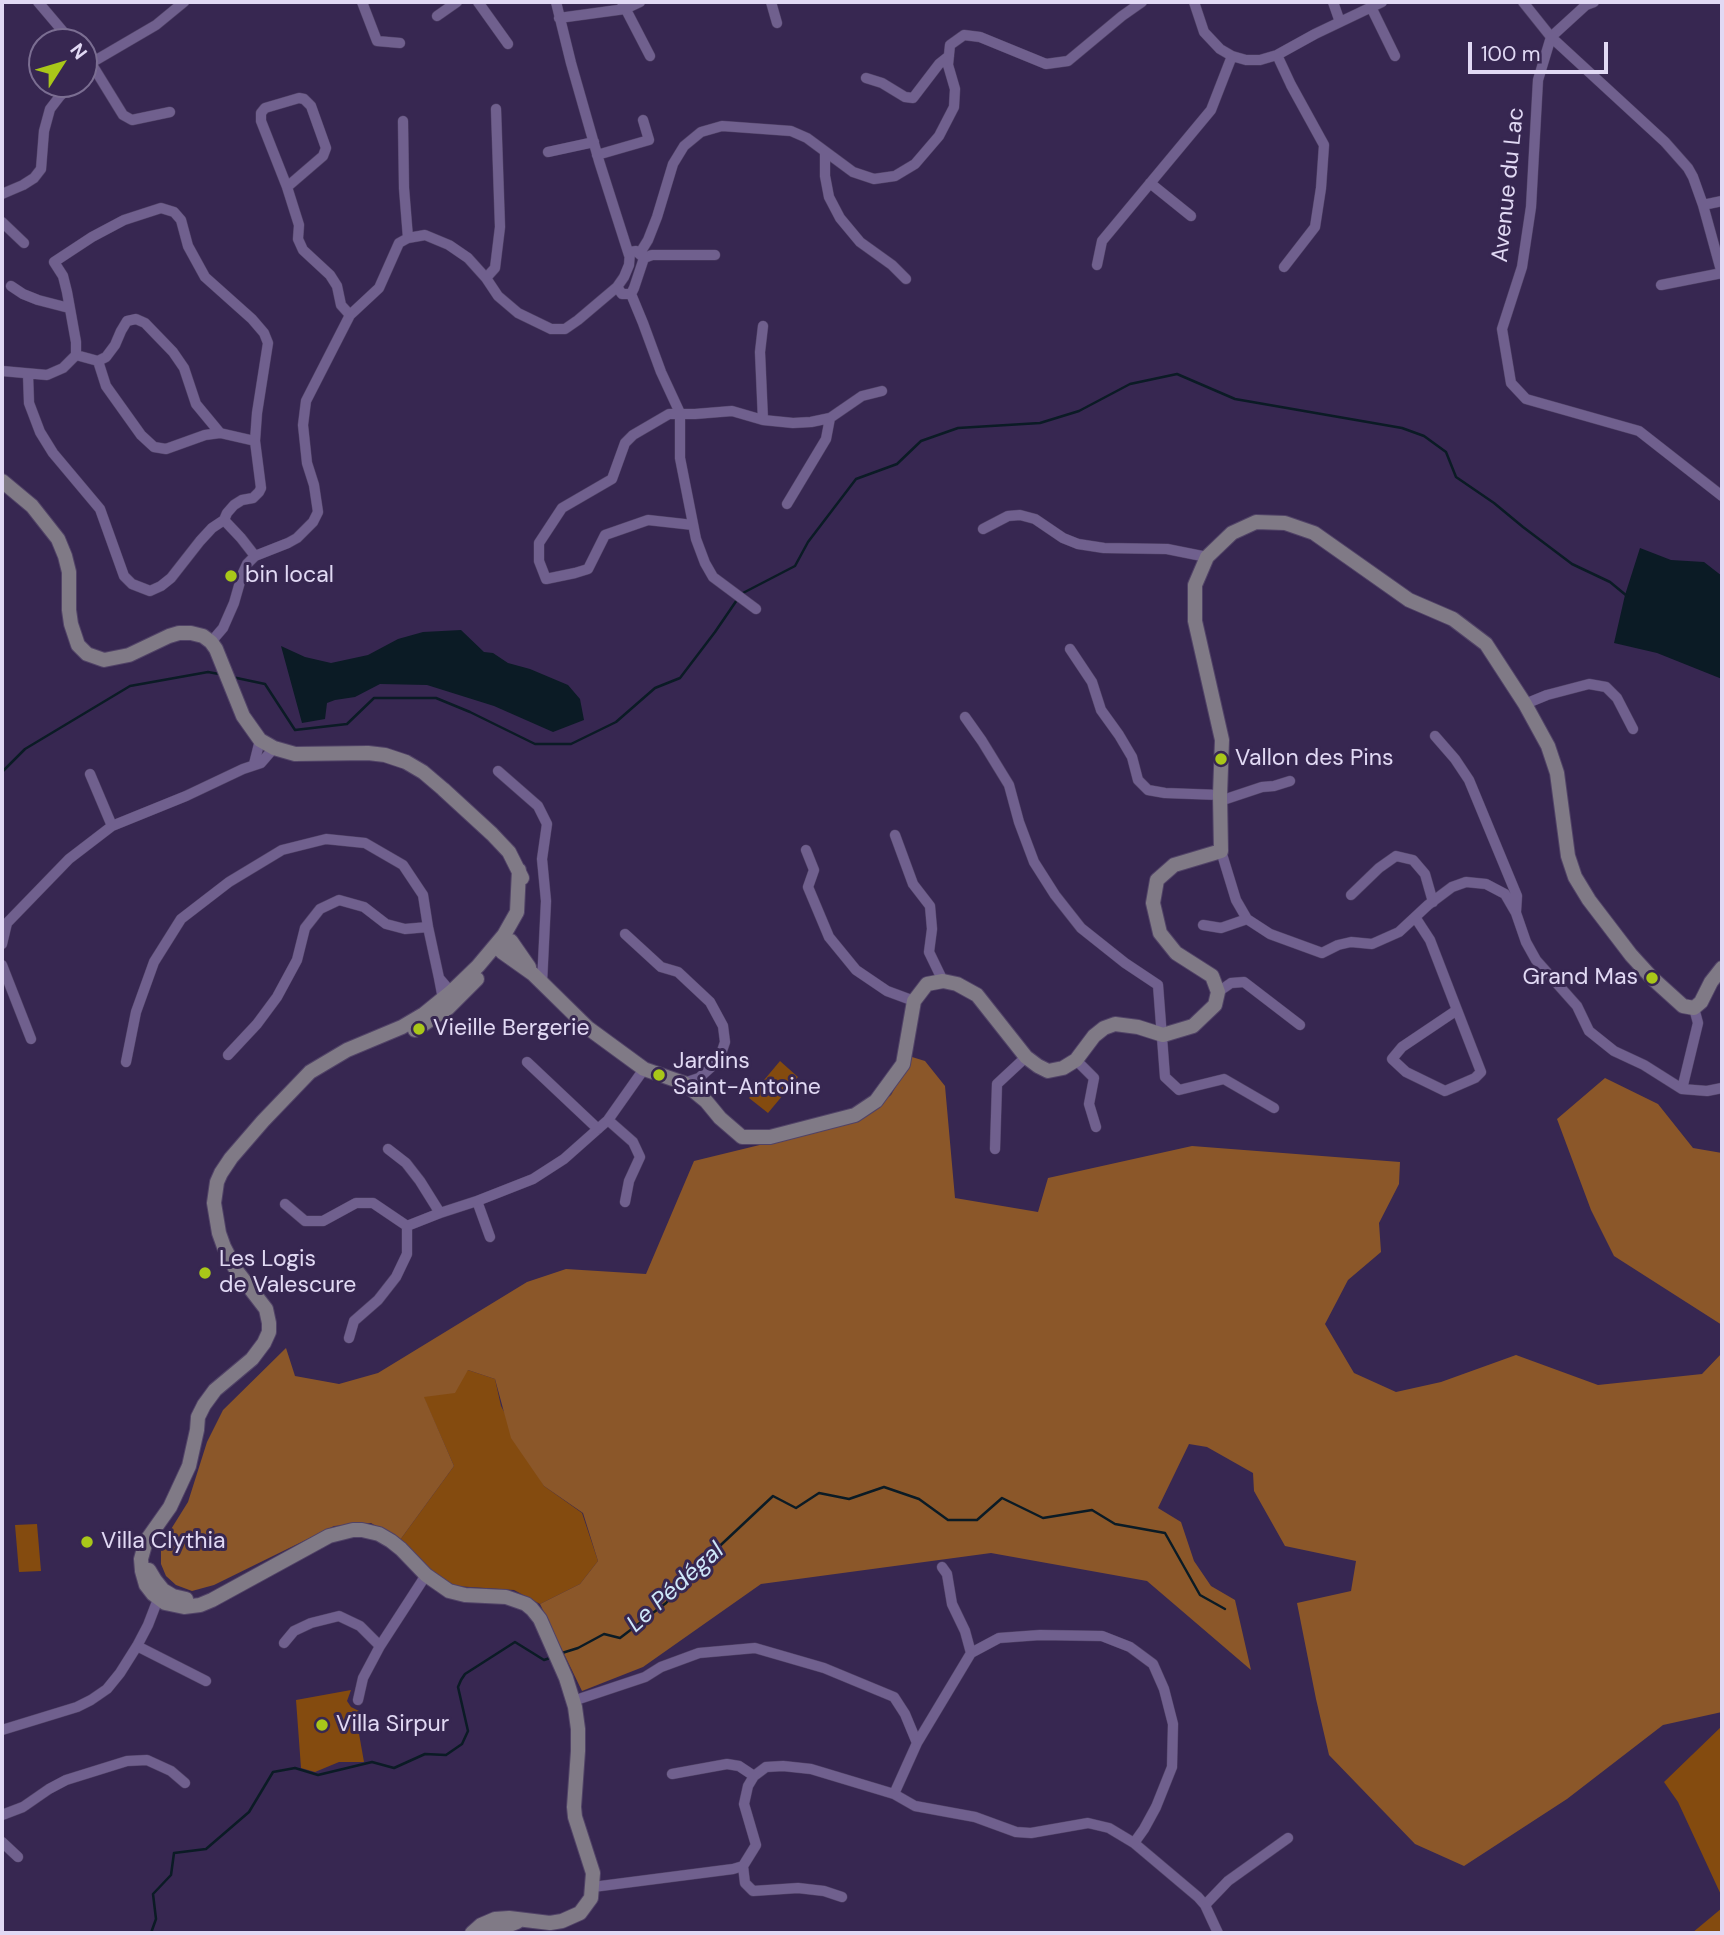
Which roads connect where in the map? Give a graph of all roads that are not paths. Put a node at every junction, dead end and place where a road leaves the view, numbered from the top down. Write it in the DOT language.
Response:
graph roads {
  1 [pos="38,2"];
  2 [pos="184,2"];
  3 [pos="362,2"];
  4 [pos="457,2"];
  5 [pos="478,2"];
  6 [pos="556,2"];
  7 [pos="640,2"];
  8 [pos="771,2"];
  9 [pos="1142,2"];
  10 [pos="1194,2"];
  11 [pos="1333,2"];
  12 [pos="1382,2"];
  13 [pos="1523,2"];
  14 [pos="1594,2"];
  15 [pos="624,5"];
  16 [pos="1371,7"];
  17 [pos="438,16"];
  18 [pos="559,18"];
  19 [pos="1340,22"];
  20 [pos="777,23"];
  21 [pos="60,28"];
  22 [pos="1551,37"];
  23 [pos="400,43"];
  24 [pos="508,44"];
  25 [pos="650,55"];
  26 [pos="1277,55"];
  27 [pos="949,56"];
  28 [pos="1233,56"];
  29 [pos="1395,56"];
  30 [pos="98,57"];
  31 [pos="866,78"];
  32 [pos="98,81"];
  33 [pos="58,98"];
  34 [pos="496,109"];
  35 [pos="170,112"];
  36 [pos="643,120"];
  37 [pos="403,121"];
  38 [pos="594,142"];
  39 [pos="548,152"];
  40 [pos="825,152"];
  41 [pos="597,155"];
  42 [pos="1150,183"];
  43 [pos="287,187"];
  44 [pos="2,194"];
  45 [pos="1722,201"];
  46 [pos="1703,205"];
  47 [pos="1191,216"];
  48 [pos="2,222"];
  49 [pos="408,238"];
  50 [pos="23,243"];
  51 [pos="637,255"];
  52 [pos="715,255"];
  53 [pos="1097,265"];
  54 [pos="1283,267"];
  55 [pos="1722,274"];
  56 [pos="486,278"];
  57 [pos="906,279"];
  58 [pos="1661,285"];
  59 [pos="10,286"];
  60 [pos="617,287"];
  61 [pos="631,294"];
  62 [pos="69,308"];
  63 [pos="350,315"];
  64 [pos="763,326"];
  65 [pos="76,355"];
  66 [pos="98,361"];
  67 [pos="2,371"];
  68 [pos="29,374"];
  69 [pos="882,391"];
  70 [pos="680,414"];
  71 [pos="830,418"];
  72 [pos="763,420"];
  73 [pos="220,433"];
  74 [pos="255,441"];
  75 [pos="2,481"];
  76 [pos="1722,496"];
  77 [pos="787,504"];
  78 [pos="223,520"];
  79 [pos="693,524"];
  80 [pos="983,529"];
  81 [pos="255,556"];
  82 [pos="1207,557"];
  83 [pos="756,609"];
  84 [pos="214,645"];
  85 [pos="1070,649"];
  86 [pos="1525,704"];
  87 [pos="965,718"];
  88 [pos="1633,729"];
  89 [pos="1435,736"];
  90 [pos="260,740"];
  91 [pos="274,748"];
  92 [pos="254,764"];
  93 [pos="498,771"];
  94 [pos="90,774"];
  95 [pos="1290,781"];
  96 [pos="1220,798"];
  97 [pos="112,826"];
  98 [pos="895,835"];
  99 [pos="806,850"];
  100 [pos="1221,851"];
  101 [pos="1351,895"];
  102 [pos="1433,902"];
  103 [pos="1516,913"];
  104 [pos="1415,917"];
  105 [pos="1247,919"];
  106 [pos="1203,925"];
  107 [pos="428,927"];
  108 [pos="625,934"];
  109 [pos="503,943"];
  110 [pos="2,944"];
  111 [pos="2,965"];
  112 [pos="1722,968"];
  113 [pos="538,979"];
  114 [pos="943,981"];
  115 [pos="1218,992"];
  116 [pos="451,997"];
  117 [pos="914,1001"];
  118 [pos="1694,1007"];
  119 [pos="1457,1010"];
  120 [pos="1300,1024"];
  121 [pos="1163,1035"];
  122 [pos="31,1038"];
  123 [pos="228,1055"];
  124 [pos="1026,1057"];
  125 [pos="1076,1060"];
  126 [pos="126,1062"];
  127 [pos="527,1062"];
  128 [pos="644,1069"];
  129 [pos="684,1083"];
  130 [pos="1722,1088"];
  131 [pos="1682,1089"];
  132 [pos="1274,1108"];
  133 [pos="608,1119"];
  134 [pos="1096,1127"];
  135 [pos="598,1129"];
  136 [pos="388,1149"];
  137 [pos="995,1149"];
  138 [pos="477,1201"];
  139 [pos="625,1202"];
  140 [pos="285,1204"];
  141 [pos="440,1213"];
  142 [pos="407,1226"];
  143 [pos="490,1237"];
  144 [pos="349,1338"];
  145 [pos="197,1430"];
  146 [pos="942,1567"];
  147 [pos="426,1575"];
  148 [pos="165,1597"];
  149 [pos="284,1643"];
  150 [pos="137,1646"];
  151 [pos="380,1646"];
  152 [pos="971,1653"];
  153 [pos="206,1681"];
  154 [pos="358,1700"];
  155 [pos="573,1701"];
  156 [pos="2,1730"];
  157 [pos="917,1743"];
  158 [pos="672,1774"];
  159 [pos="754,1776"];
  160 [pos="185,1783"];
  161 [pos="894,1794"];
  162 [pos="2,1815"];
  163 [pos="1288,1838"];
  164 [pos="2,1842"];
  165 [pos="1134,1843"];
  166 [pos="18,1857"];
  167 [pos="743,1866"];
  168 [pos="593,1887"];
  169 [pos="842,1897"];
  170 [pos="1205,1905"];
  171 [pos="522,1920"];
  172 [pos="472,1933"];
  173 [pos="489,1933"];
  174 [pos="1218,1933"];
  1 -- 21 [label="street"];
  2 -- 30 [label="street"];
  3 -- 23 [label="street"];
  4 -- 17 [label="street"];
  5 -- 24 [label="street"];
  6 -- 18 [label="street"];
  7 -- 15 [label="street"];
  8 -- 20 [label="street"];
  9 -- 27 [label="street"];
  10 -- 28 [label="street"];
  11 -- 19 [label="street"];
  12 -- 16 [label="street"];
  13 -- 22 [label="street"];
  14 -- 22 [label="street"];
  15 -- 18 [label="street"];
  15 -- 25 [label="street"];
  16 -- 19 [label="street"];
  16 -- 29 [label="street"];
  18 -- 38 [label="street"];
  19 -- 26 [label="street"];
  22 -- 46 [label="street"];
  22 -- 76 [label="street, Avenue du Lac"];
  26 -- 28 [label="street"];
  26 -- 54 [label="street"];
  27 -- 31 [label="street"];
  27 -- 40 [label="street"];
  28 -- 42 [label="street"];
  32 -- 35 [label="street"];
  33 -- 44 [label="street"];
  34 -- 56 [label="street"];
  36 -- 41 [label="street"];
  37 -- 49 [label="street"];
  38 -- 39 [label="street"];
  38 -- 41 [label="street"];
  40 -- 51 [label="street"];
  40 -- 57 [label="street"];
  41 -- 51 [label="street"];
  42 -- 47 [label="street"];
  42 -- 53 [label="street"];
  43 -- 43 [label="street"];
  43 -- 63 [label="street"];
  45 -- 46 [label="street"];
  46 -- 55 [label="street"];
  48 -- 50 [label="street"];
  49 -- 56 [label="street"];
  49 -- 63 [label="street"];
  51 -- 52 [label="street"];
  51 -- 60 [label="street"];
  51 -- 61 [label="street"];
  55 -- 58 [label="street"];
  56 -- 60 [label="street"];
  59 -- 62 [label="street"];
  60 -- 61 [label="street"];
  61 -- 70 [label="street"];
  62 -- 65 [label="street"];
  62 -- 74 [label="street"];
  63 -- 81 [label="street"];
  64 -- 72 [label="street"];
  65 -- 66 [label="street"];
  65 -- 68 [label="street"];
  66 -- 73 [label="street"];
  66 -- 73 [label="street"];
  67 -- 68 [label="street"];
  68 -- 78 [label="street"];
  69 -- 71 [label="street"];
  70 -- 72 [label="street"];
  70 -- 79 [label="street"];
  70 -- 79 [label="street"];
  71 -- 72 [label="street"];
  71 -- 77 [label="street"];
  73 -- 74 [label="street"];
  74 -- 78 [label="street"];
  75 -- 84 [label="street"];
  78 -- 81 [label="street"];
  79 -- 83 [label="street"];
  80 -- 82 [label="street"];
  81 -- 84 [label="street"];
  82 -- 86 [label="street"];
  82 -- 96 [label="street"];
  84 -- 90 [label="street"];
  85 -- 96 [label="street"];
  86 -- 88 [label="street"];
  86 -- 118 [label="street"];
  87 -- 121 [label="street"];
  89 -- 103 [label="street"];
  90 -- 91 [label="street"];
  90 -- 92 [label="street"];
  91 -- 92 [label="street"];
  91 -- 109 [label="street"];
  92 -- 97 [label="street"];
  93 -- 113 [label="street"];
  94 -- 97 [label="street"];
  95 -- 96 [label="street"];
  96 -- 100 [label="street"];
  97 -- 110 [label="street"];
  98 -- 114 [label="street"];
  99 -- 117 [label="street"];
  100 -- 105 [label="street"];
  100 -- 115 [label="street"];
  101 -- 102 [label="street"];
  102 -- 103 [label="street"];
  102 -- 104 [label="street"];
  103 -- 131 [label="street"];
  104 -- 105 [label="street"];
  104 -- 119 [label="street"];
  105 -- 106 [label="street"];
  107 -- 116 [label="street"];
  107 -- 123 [label="street"];
  107 -- 126 [label="street"];
  108 -- 129 [label="street"];
  109 -- 113 [label="street"];
  109 -- 116 [label="street"];
  111 -- 122 [label="street"];
  112 -- 118 [label="street"];
  113 -- 128 [label="street"];
  114 -- 117 [label="street"];
  114 -- 124 [label="street"];
  115 -- 120 [label="street"];
  115 -- 121 [label="street"];
  116 -- 145 [label="street"];
  116 -- 145 [label="street"];
  117 -- 129 [label="street"];
  118 -- 131 [label="street"];
  119 -- 119 [label="street"];
  121 -- 125 [label="street"];
  121 -- 132 [label="street"];
  124 -- 125 [label="street"];
  124 -- 137 [label="street"];
  125 -- 134 [label="street"];
  127 -- 135 [label="street"];
  128 -- 129 [label="street"];
  128 -- 133 [label="street"];
  130 -- 131 [label="street"];
  133 -- 135 [label="street"];
  133 -- 139 [label="street"];
  135 -- 138 [label="street"];
  136 -- 141 [label="street"];
  138 -- 141 [label="street"];
  138 -- 143 [label="street"];
  140 -- 142 [label="street"];
  141 -- 142 [label="street"];
  142 -- 144 [label="street"];
  145 -- 148 [label="street"];
  146 -- 152 [label="street"];
  147 -- 148 [label="street"];
  147 -- 151 [label="street"];
  147 -- 155 [label="street"];
  148 -- 150 [label="street"];
  149 -- 151 [label="street"];
  150 -- 153 [label="street"];
  150 -- 156 [label="street"];
  151 -- 154 [label="street"];
  152 -- 157 [label="street"];
  152 -- 165 [label="street"];
  155 -- 157 [label="street"];
  155 -- 168 [label="street"];
  157 -- 161 [label="street"];
  158 -- 159 [label="street"];
  159 -- 161 [label="street"];
  159 -- 167 [label="street"];
  160 -- 162 [label="street"];
  161 -- 165 [label="street"];
  163 -- 170 [label="street"];
  164 -- 166 [label="street"];
  165 -- 170 [label="street"];
  167 -- 168 [label="street"];
  167 -- 169 [label="street"];
  168 -- 171 [label="street"];
  170 -- 174 [label="street"];
  171 -- 172 [label="street"];
  171 -- 173 [label="street"];
}
